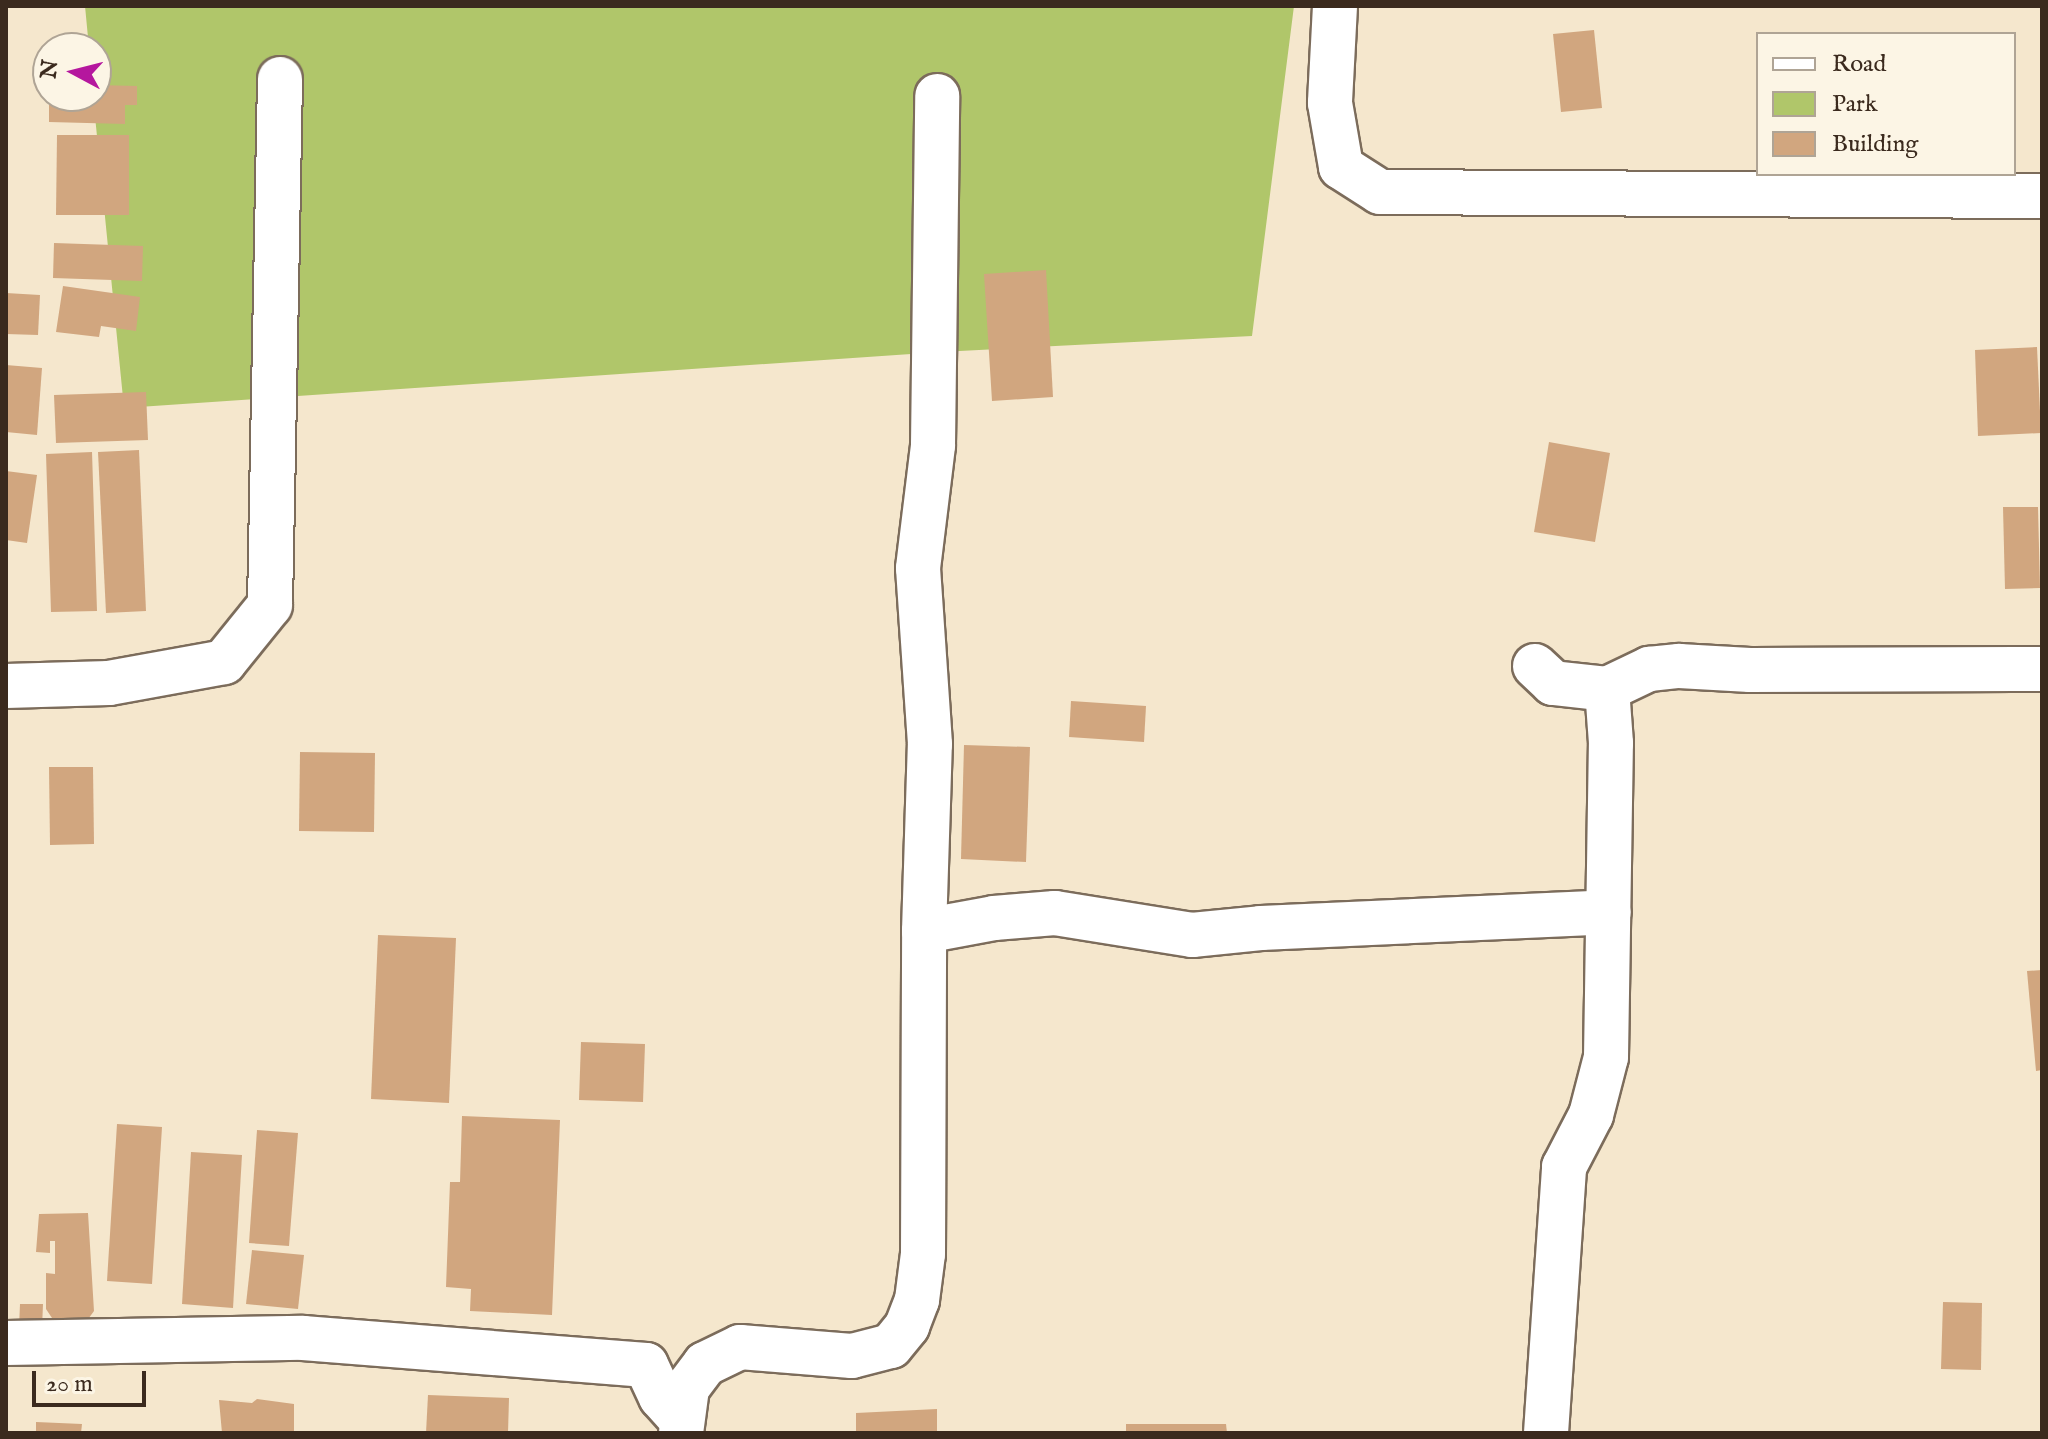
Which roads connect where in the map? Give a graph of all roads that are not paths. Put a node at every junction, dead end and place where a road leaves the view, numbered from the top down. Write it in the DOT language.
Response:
graph roads {
  1 [pos="1335,6"];
  2 [pos="280,79"];
  3 [pos="937,96"];
  4 [pos="2042,196"];
  5 [pos="1535,666"];
  6 [pos="2042,669"];
  7 [pos="6,686"];
  8 [pos="1607,689"];
  9 [pos="1609,912"];
  10 [pos="924,931"];
  11 [pos="6,1343"];
  12 [pos="681,1426"];
  13 [pos="1546,1433"];
  1 -- 4 [label="street"];
  2 -- 7 [label="street"];
  3 -- 10 [label="street"];
  5 -- 8 [label="street"];
  6 -- 8 [label="street"];
  8 -- 9 [label="street"];
  9 -- 10 [label="street"];
  9 -- 13 [label="street"];
  10 -- 12 [label="street"];
  11 -- 12 [label="street"];
}
